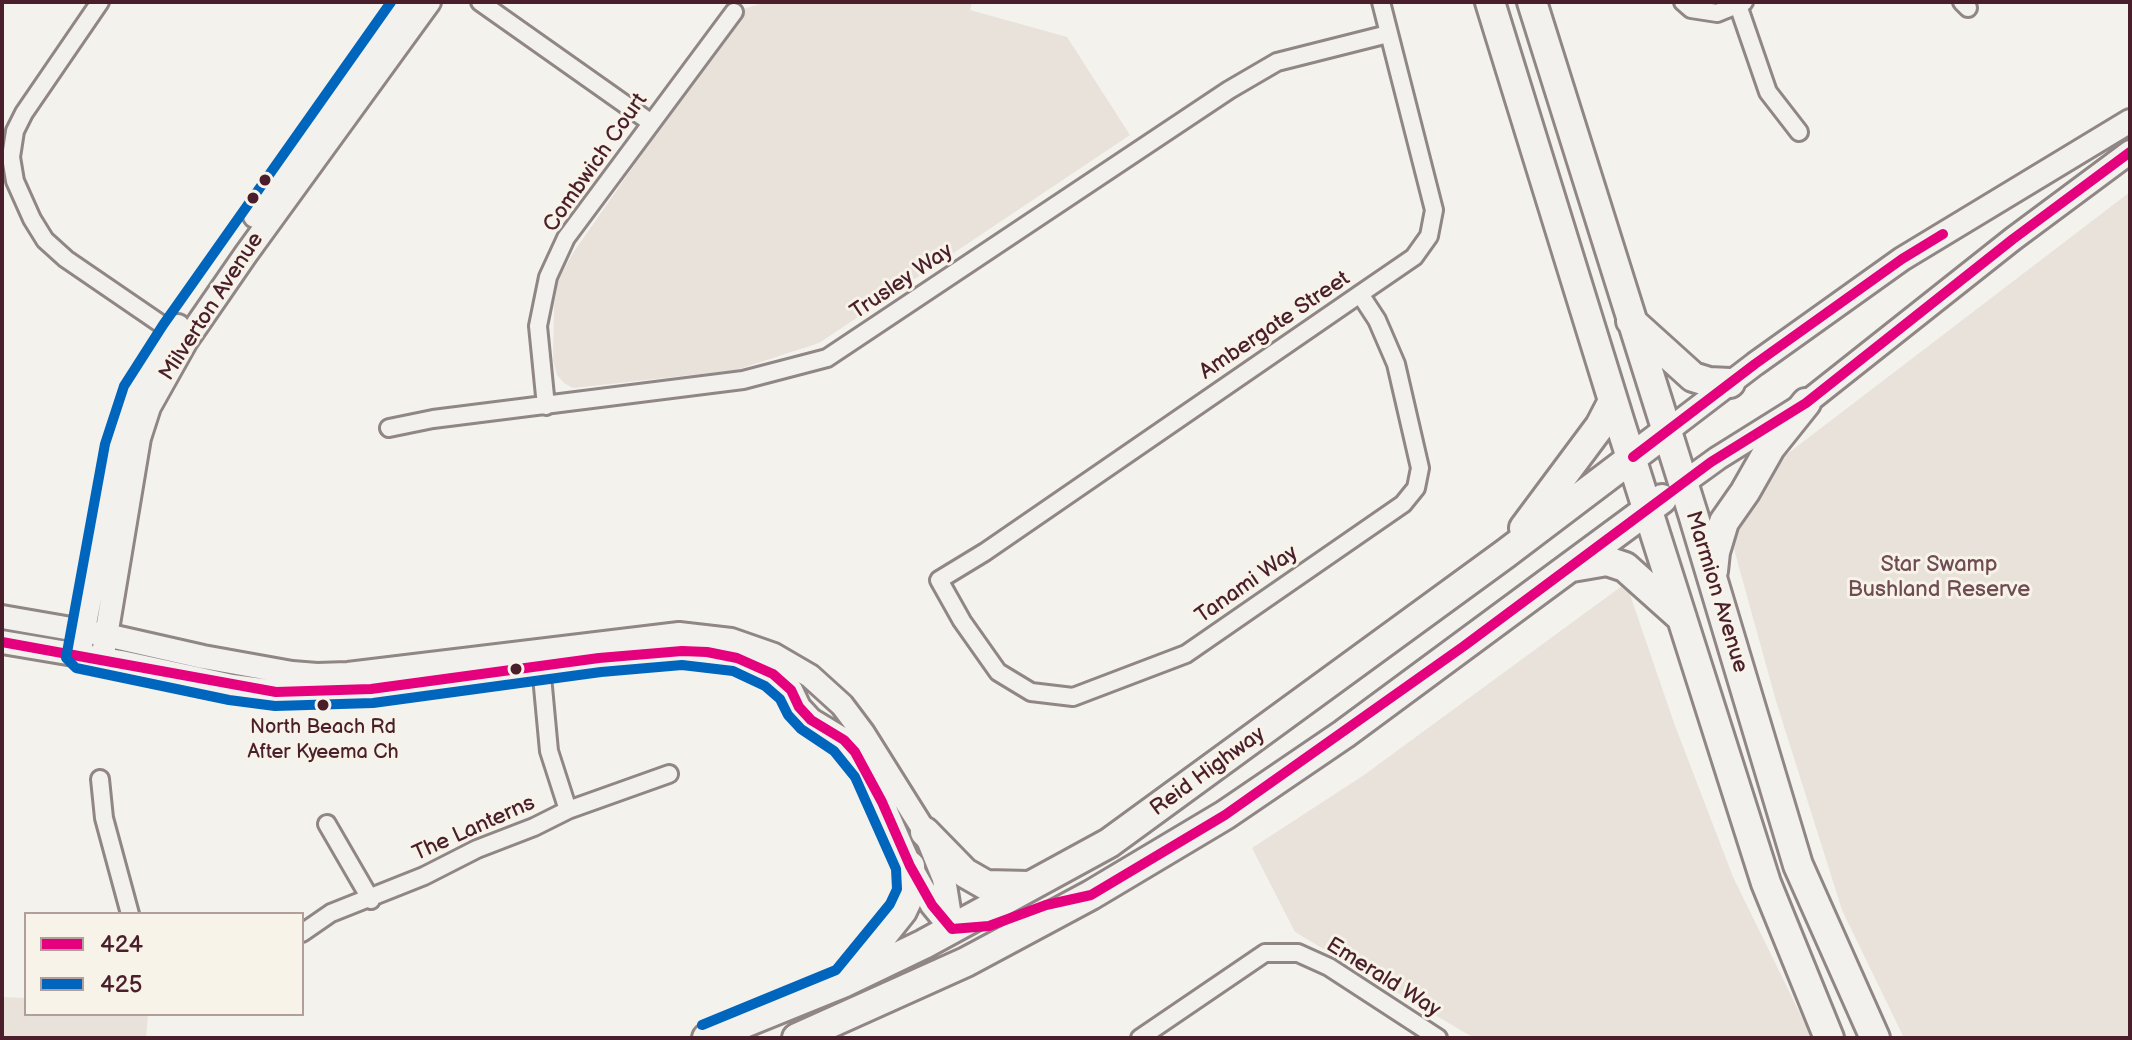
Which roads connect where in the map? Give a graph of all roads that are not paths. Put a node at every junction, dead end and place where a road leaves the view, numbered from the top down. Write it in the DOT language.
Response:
graph roads {
  1 [pos="100,2"];
  2 [pos="408,2"];
  3 [pos="429,2"];
  4 [pos="480,2"];
  5 [pos="1381,2"];
  6 [pos="1490,2"];
  7 [pos="1532,2"];
  8 [pos="1683,2"];
  9 [pos="1741,3"];
  10 [pos="734,12"];
  11 [pos="1388,34"];
  12 [pos="2130,121"];
  13 [pos="650,122"];
  14 [pos="1799,132"];
  15 [pos="2130,152"];
  16 [pos="1360,294"];
  17 [pos="1631,320"];
  18 [pos="180,337"];
  19 [pos="1730,383"];
  20 [pos="1613,401"];
  21 [pos="1806,403"];
  22 [pos="546,406"];
  23 [pos="389,428"];
  24 [pos="1666,432"];
  25 [pos="1632,459"];
  26 [pos="1682,484"];
  27 [pos="1648,509"];
  28 [pos="1505,554"];
  29 [pos="1570,568"];
  30 [pos="1712,578"];
  31 [pos="939,580"];
  32 [pos="2,617"];
  33 [pos="1683,619"];
  34 [pos="96,633"];
  35 [pos="2,642"];
  36 [pos="79,654"];
  37 [pos="102,658"];
  38 [pos="540,658"];
  39 [pos="669,774"];
  40 [pos="100,779"];
  41 [pos="568,810"];
  42 [pos="327,824"];
  43 [pos="925,832"];
  44 [pos="910,866"];
  45 [pos="1034,886"];
  46 [pos="1091,895"];
  47 [pos="371,900"];
  48 [pos="129,912"];
  49 [pos="952,929"];
  50 [pos="304,932"];
  51 [pos="845,982"];
  52 [pos="886,1000"];
  53 [pos="707,1038"];
  54 [pos="797,1038"];
  55 [pos="1140,1038"];
  56 [pos="1438,1038"];
  57 [pos="1829,1038"];
  58 [pos="1875,1038"];
  1 -- 18 [label="street"];
  2 -- 18 [label="main road, Milverton Avenue"];
  3 -- 18 [label="main road, Milverton Avenue"];
  4 -- 13 [label="street"];
  5 -- 11 [label="street, Ambergate Street"];
  6 -- 20 [label="highway, Marmion Avenue"];
  7 -- 17 [label="highway, Marmion Avenue"];
  8 -- 9 [label="street"];
  9 -- 14 [label="street"];
  10 -- 13 [label="street, Combwich Court"];
  11 -- 16 [label="street, Ambergate Street"];
  11 -- 22 [label="street, Trusley Way"];
  12 -- 19 [label="main road"];
  13 -- 22 [label="street, Combwich Court"];
  15 -- 21 [label="main road"];
  16 -- 31 [label="street, Ambergate Street"];
  16 -- 31 [label="street, Tanami Way"];
  17 -- 19 [label="highway"];
  17 -- 24 [label="highway, Marmion Avenue"];
  18 -- 34 [label="main road, Milverton Avenue"];
  19 -- 24 [label="main road"];
  20 -- 25 [label="highway, Marmion Avenue"];
  20 -- 28 [label="highway"];
  21 -- 26 [label="main road"];
  21 -- 30 [label="highway"];
  22 -- 23 [label="street, Trusley Way"];
  24 -- 25 [label="highway, Reid Highway"];
  24 -- 26 [label="highway, Marmion Avenue"];
  25 -- 27 [label="highway, Marmion Avenue"];
  25 -- 28 [label="highway, Reid Highway"];
  26 -- 27 [label="highway, Reid Highway"];
  26 -- 30 [label="highway, Marmion Avenue"];
  27 -- 29 [label="highway, Reid Highway"];
  27 -- 33 [label="highway, Marmion Avenue"];
  28 -- 45 [label="highway, Reid Highway"];
  29 -- 33 [label="highway"];
  29 -- 46 [label="highway, Reid Highway"];
  30 -- 58 [label="highway, Marmion Avenue"];
  32 -- 34 [label="main road"];
  33 -- 57 [label="highway, Marmion Avenue"];
  34 -- 36 [label="main road, Milverton Avenue"];
  34 -- 37 [label="main road, Milverton Avenue"];
  34 -- 38 [label="main road"];
  35 -- 36 [label="main road"];
  36 -- 37 [label="main road"];
  37 -- 38 [label="main road"];
  38 -- 41 [label="street"];
  38 -- 43 [label="main road"];
  38 -- 44 [label="main road"];
  39 -- 41 [label="street, The Lanterns"];
  40 -- 48 [label="street"];
  41 -- 47 [label="street, The Lanterns"];
  42 -- 47 [label="street"];
  43 -- 45 [label="highway"];
  43 -- 49 [label="main road"];
  44 -- 49 [label="main road"];
  44 -- 51 [label="highway"];
  45 -- 49 [label="highway, Reid Highway"];
  46 -- 49 [label="highway"];
  46 -- 52 [label="highway, Reid Highway"];
  47 -- 50 [label="street, The Lanterns"];
  49 -- 51 [label="highway, Reid Highway"];
  49 -- 52 [label="highway"];
  51 -- 53 [label="highway, Reid Highway"];
  52 -- 54 [label="highway, Reid Highway"];
  55 -- 56 [label="street, Emerald Way"];
}
